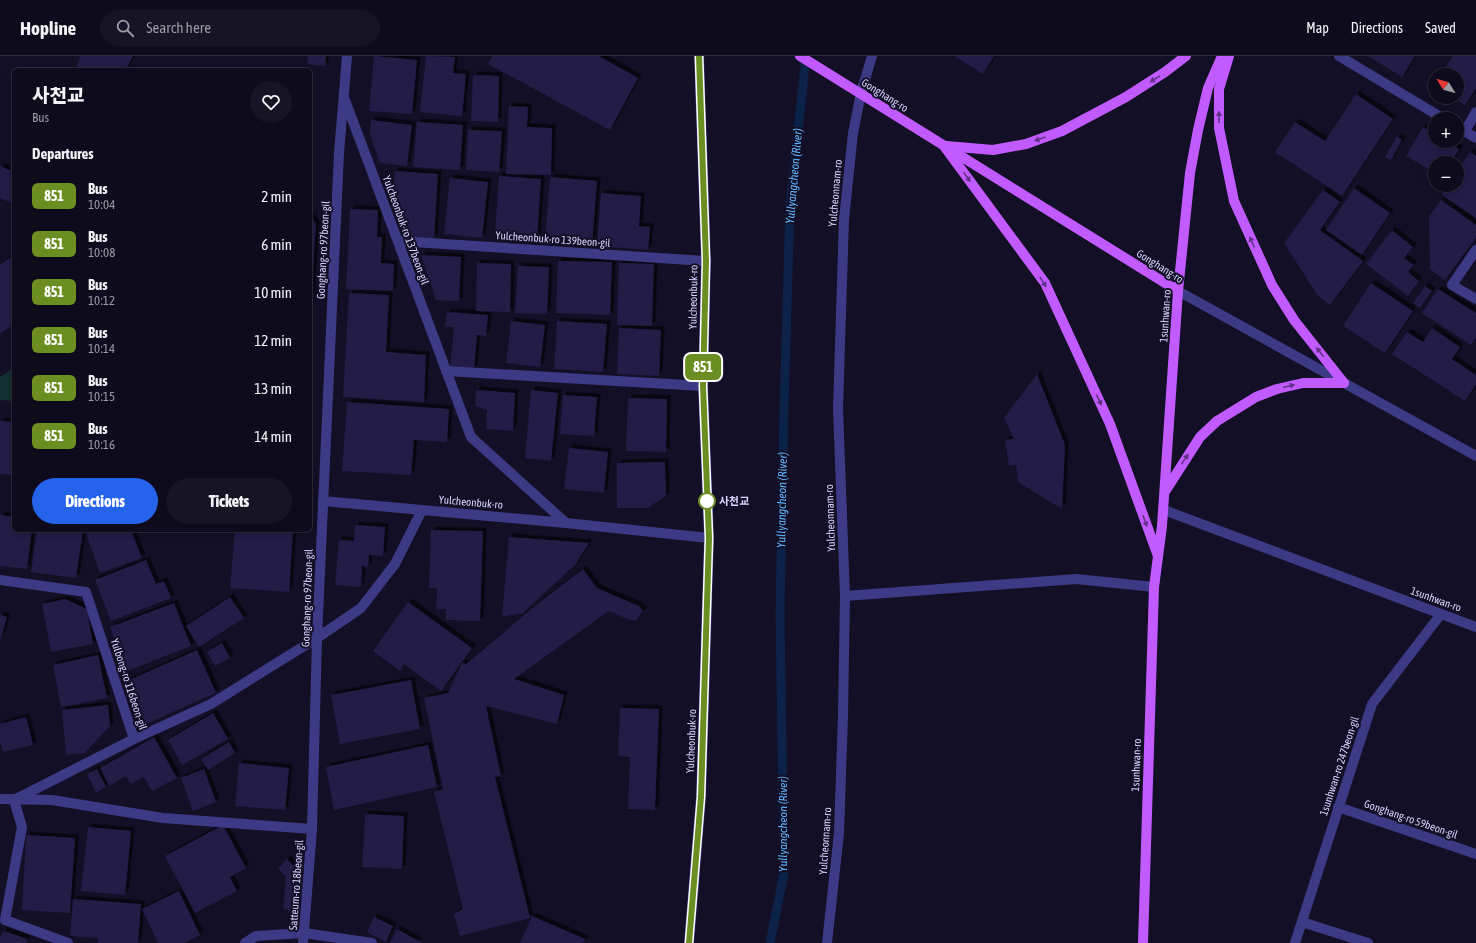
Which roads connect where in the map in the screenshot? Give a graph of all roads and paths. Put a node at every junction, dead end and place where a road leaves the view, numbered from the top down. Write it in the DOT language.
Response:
graph roads {
  1 [pos="347,56"];
  2 [pos="699,56"];
  3 [pos="800,56"];
  4 [pos="872,56"];
  5 [pos="1186,56"];
  6 [pos="1222,56"];
  7 [pos="1229,56"];
  8 [pos="1339,56"];
  9 [pos="861,93"];
  10 [pos="344,96"];
  11 [pos="1432,112"];
  12 [pos="1476,112"];
  13 [pos="1464,126"];
  14 [pos="1464,131"];
  15 [pos="1476,138"];
  16 [pos="944,146"];
  17 [pos="398,241"];
  18 [pos="1476,250"];
  19 [pos="706,261"];
  20 [pos="1178,292"];
  21 [pos="1476,299"];
  22 [pos="446,371"];
  23 [pos="1344,383"];
  24 [pos="703,386"];
  25 [pos="1476,456"];
  26 [pos="1165,492"];
  27 [pos="323,501"];
  28 [pos="422,510"];
  29 [pos="1164,510"];
  30 [pos="566,523"];
  31 [pos="709,538"];
  32 [pos="1158,557"];
  33 [pos="0,580"];
  34 [pos="1154,587"];
  35 [pos="845,596"];
  36 [pos="1441,614"];
  37 [pos="1476,627"];
  38 [pos="317,638"];
  39 [pos="134,739"];
  40 [pos="0,799"];
  41 [pos="14,800"];
  42 [pos="1338,807"];
  43 [pos="312,829"];
  44 [pos="1476,854"];
  45 [pos="1302,922"];
  46 [pos="3,924"];
  47 [pos="304,938"];
  48 [pos="68,943"];
  49 [pos="245,943"];
  50 [pos="372,943"];
  51 [pos="689,943"];
  52 [pos="827,943"];
  53 [pos="1143,943"];
  54 [pos="1295,943"];
  55 [pos="1368,943"];
  1 -- 10 [label="street, Gonghang-ro 97beon-gil"];
  2 -- 19 [label="street, Yulcheonbuk-ro"];
  3 -- 9 [label="main road, Gonghang-ro"];
  4 -- 9 [label="street, Yulcheonnam-ro"];
  5 -- 16 [label="main road, one-way"];
  6 -- 20 [label="main road, 1sunhwan-ro"];
  23 -- 7 [label="main road, one-way"];
  8 -- 11 [label="street"];
  9 -- 16 [label="main road, Gonghang-ro"];
  9 -- 35 [label="street, Yulcheonnam-ro"];
  10 -- 17 [label="street, Yulcheonbuk-ro 137beon-gil"];
  10 -- 27 [label="street, Gonghang-ro 97beon-gil"];
  12 -- 13 [label="street"];
  14 -- 15 [label="street"];
  16 -- 20 [label="main road, Gonghang-ro"];
  16 -- 32 [label="main road, one-way"];
  17 -- 19 [label="street, Yulcheonbuk-ro 139beon-gil"];
  17 -- 22 [label="street, Yulcheonbuk-ro 137beon-gil"];
  18 -- 21 [label="street"];
  19 -- 24 [label="street, Yulcheonbuk-ro"];
  20 -- 23 [label="street, Gonghang-ro"];
  20 -- 26 [label="main road, 1sunhwan-ro"];
  22 -- 24 [label="street"];
  22 -- 30 [label="street, Yulcheonbuk-ro 137beon-gil"];
  23 -- 25 [label="street, Gonghang-ro"];
  26 -- 23 [label="main road, one-way"];
  24 -- 31 [label="street, Yulcheonbuk-ro"];
  26 -- 29 [label="main road, 1sunhwan-ro"];
  27 -- 28 [label="street, Yulcheonbuk-ro"];
  27 -- 38 [label="street, Gonghang-ro 97beon-gil"];
  28 -- 30 [label="street, Yulcheonbuk-ro"];
  28 -- 38 [label="street"];
  29 -- 32 [label="main road, 1sunhwan-ro"];
  29 -- 36 [label="street, 1sunhwan-ro"];
  30 -- 31 [label="street, Yulcheonbuk-ro"];
  31 -- 51 [label="street, Yulcheonbuk-ro"];
  32 -- 34 [label="main road, 1sunhwan-ro"];
  33 -- 39 [label="street, Yulbong-ro 116beon-gil"];
  34 -- 35 [label="street"];
  34 -- 53 [label="main road, 1sunhwan-ro"];
  35 -- 52 [label="street, Yulcheonnam-ro"];
  36 -- 37 [label="street, 1sunhwan-ro"];
  36 -- 42 [label="street, 1sunhwan-ro 247beon-gil"];
  38 -- 39 [label="street"];
  38 -- 43 [label="street, Gonghang-ro 97beon-gil"];
  39 -- 41 [label="street, Yulbong-ro 116beon-gil"];
  40 -- 41 [label="street"];
  41 -- 43 [label="street"];
  41 -- 46 [label="street"];
  42 -- 44 [label="street, Gonghang-ro 59beon-gil"];
  42 -- 45 [label="street, 1sunhwan-ro 247beon-gil"];
  43 -- 47 [label="street, Satteum-ro 18beon-gil"];
  45 -- 54 [label="street, 1sunhwan-ro 247beon-gil"];
  45 -- 55 [label="street"];
  46 -- 48 [label="street"];
  47 -- 49 [label="street"];
  47 -- 50 [label="street"];
}
